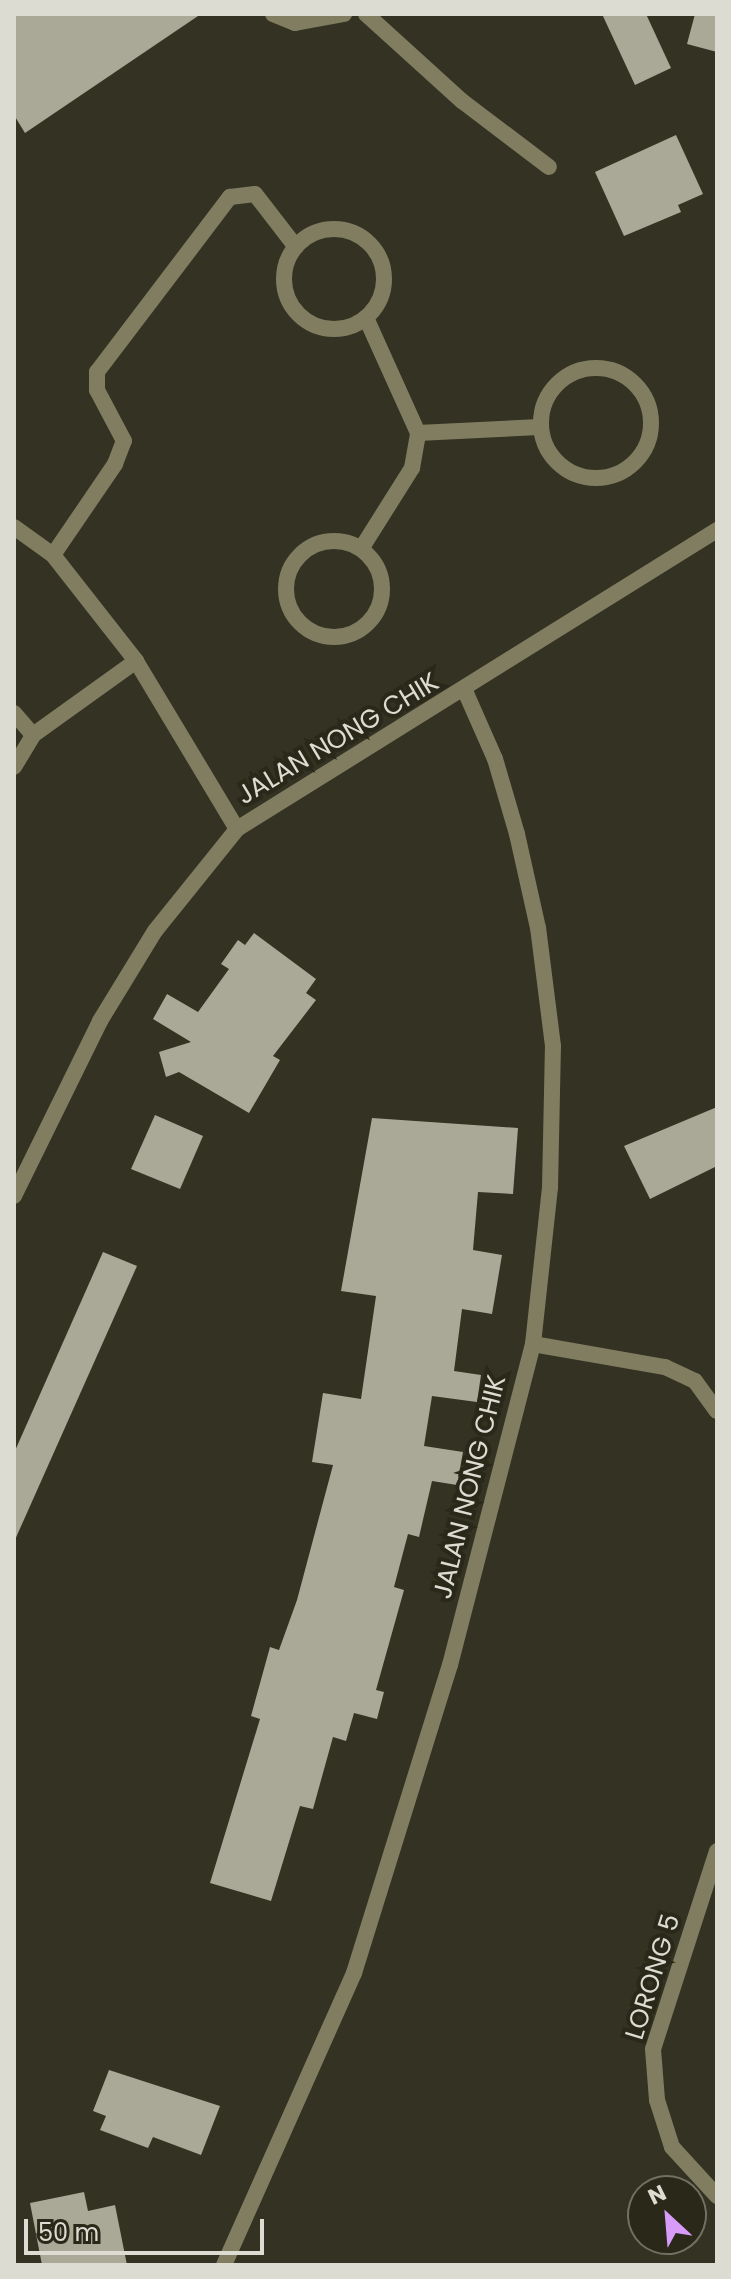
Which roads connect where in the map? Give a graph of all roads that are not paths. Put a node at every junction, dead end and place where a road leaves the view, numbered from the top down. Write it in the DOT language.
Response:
graph roads {
  1 [pos="273,14"];
  2 [pos="344,14"];
  3 [pos="366,14"];
  4 [pos="549,167"];
  5 [pos="296,247"];
  6 [pos="366,318"];
  7 [pos="540,427"];
  8 [pos="418,433"];
  9 [pos="14,527"];
  10 [pos="717,530"];
  11 [pos="361,549"];
  12 [pos="53,555"];
  13 [pos="136,661"];
  14 [pos="465,691"];
  15 [pos="14,713"];
  16 [pos="33,735"];
  17 [pos="14,767"];
  18 [pos="237,829"];
  19 [pos="18,1176"];
  20 [pos="14,1196"];
  21 [pos="533,1344"];
  22 [pos="717,1411"];
  23 [pos="717,1851"];
  24 [pos="717,2196"];
  25 [pos="224,2265"];
  1 -- 2 [label="street"];
  3 -- 4 [label="street"];
  5 -- 6 [label="street"];
  5 -- 6 [label="street"];
  5 -- 12 [label="street"];
  6 -- 8 [label="street"];
  7 -- 7 [label="street"];
  7 -- 8 [label="street"];
  8 -- 11 [label="street"];
  9 -- 12 [label="street"];
  10 -- 14 [label="street, JALAN NONG CHIK"];
  11 -- 11 [label="street"];
  12 -- 13 [label="street"];
  13 -- 16 [label="street"];
  13 -- 18 [label="street"];
  14 -- 18 [label="street, JALAN NONG CHIK"];
  14 -- 21 [label="street, JALAN NONG CHIK"];
  15 -- 16 [label="street"];
  16 -- 17 [label="street"];
  18 -- 19 [label="street, JALAN NONG CHIK"];
  19 -- 20 [label="street, JALAN NONG CHIK"];
  21 -- 22 [label="street"];
  21 -- 25 [label="street, JALAN NONG CHIK"];
  23 -- 24 [label="street, LORONG 5"];
}
